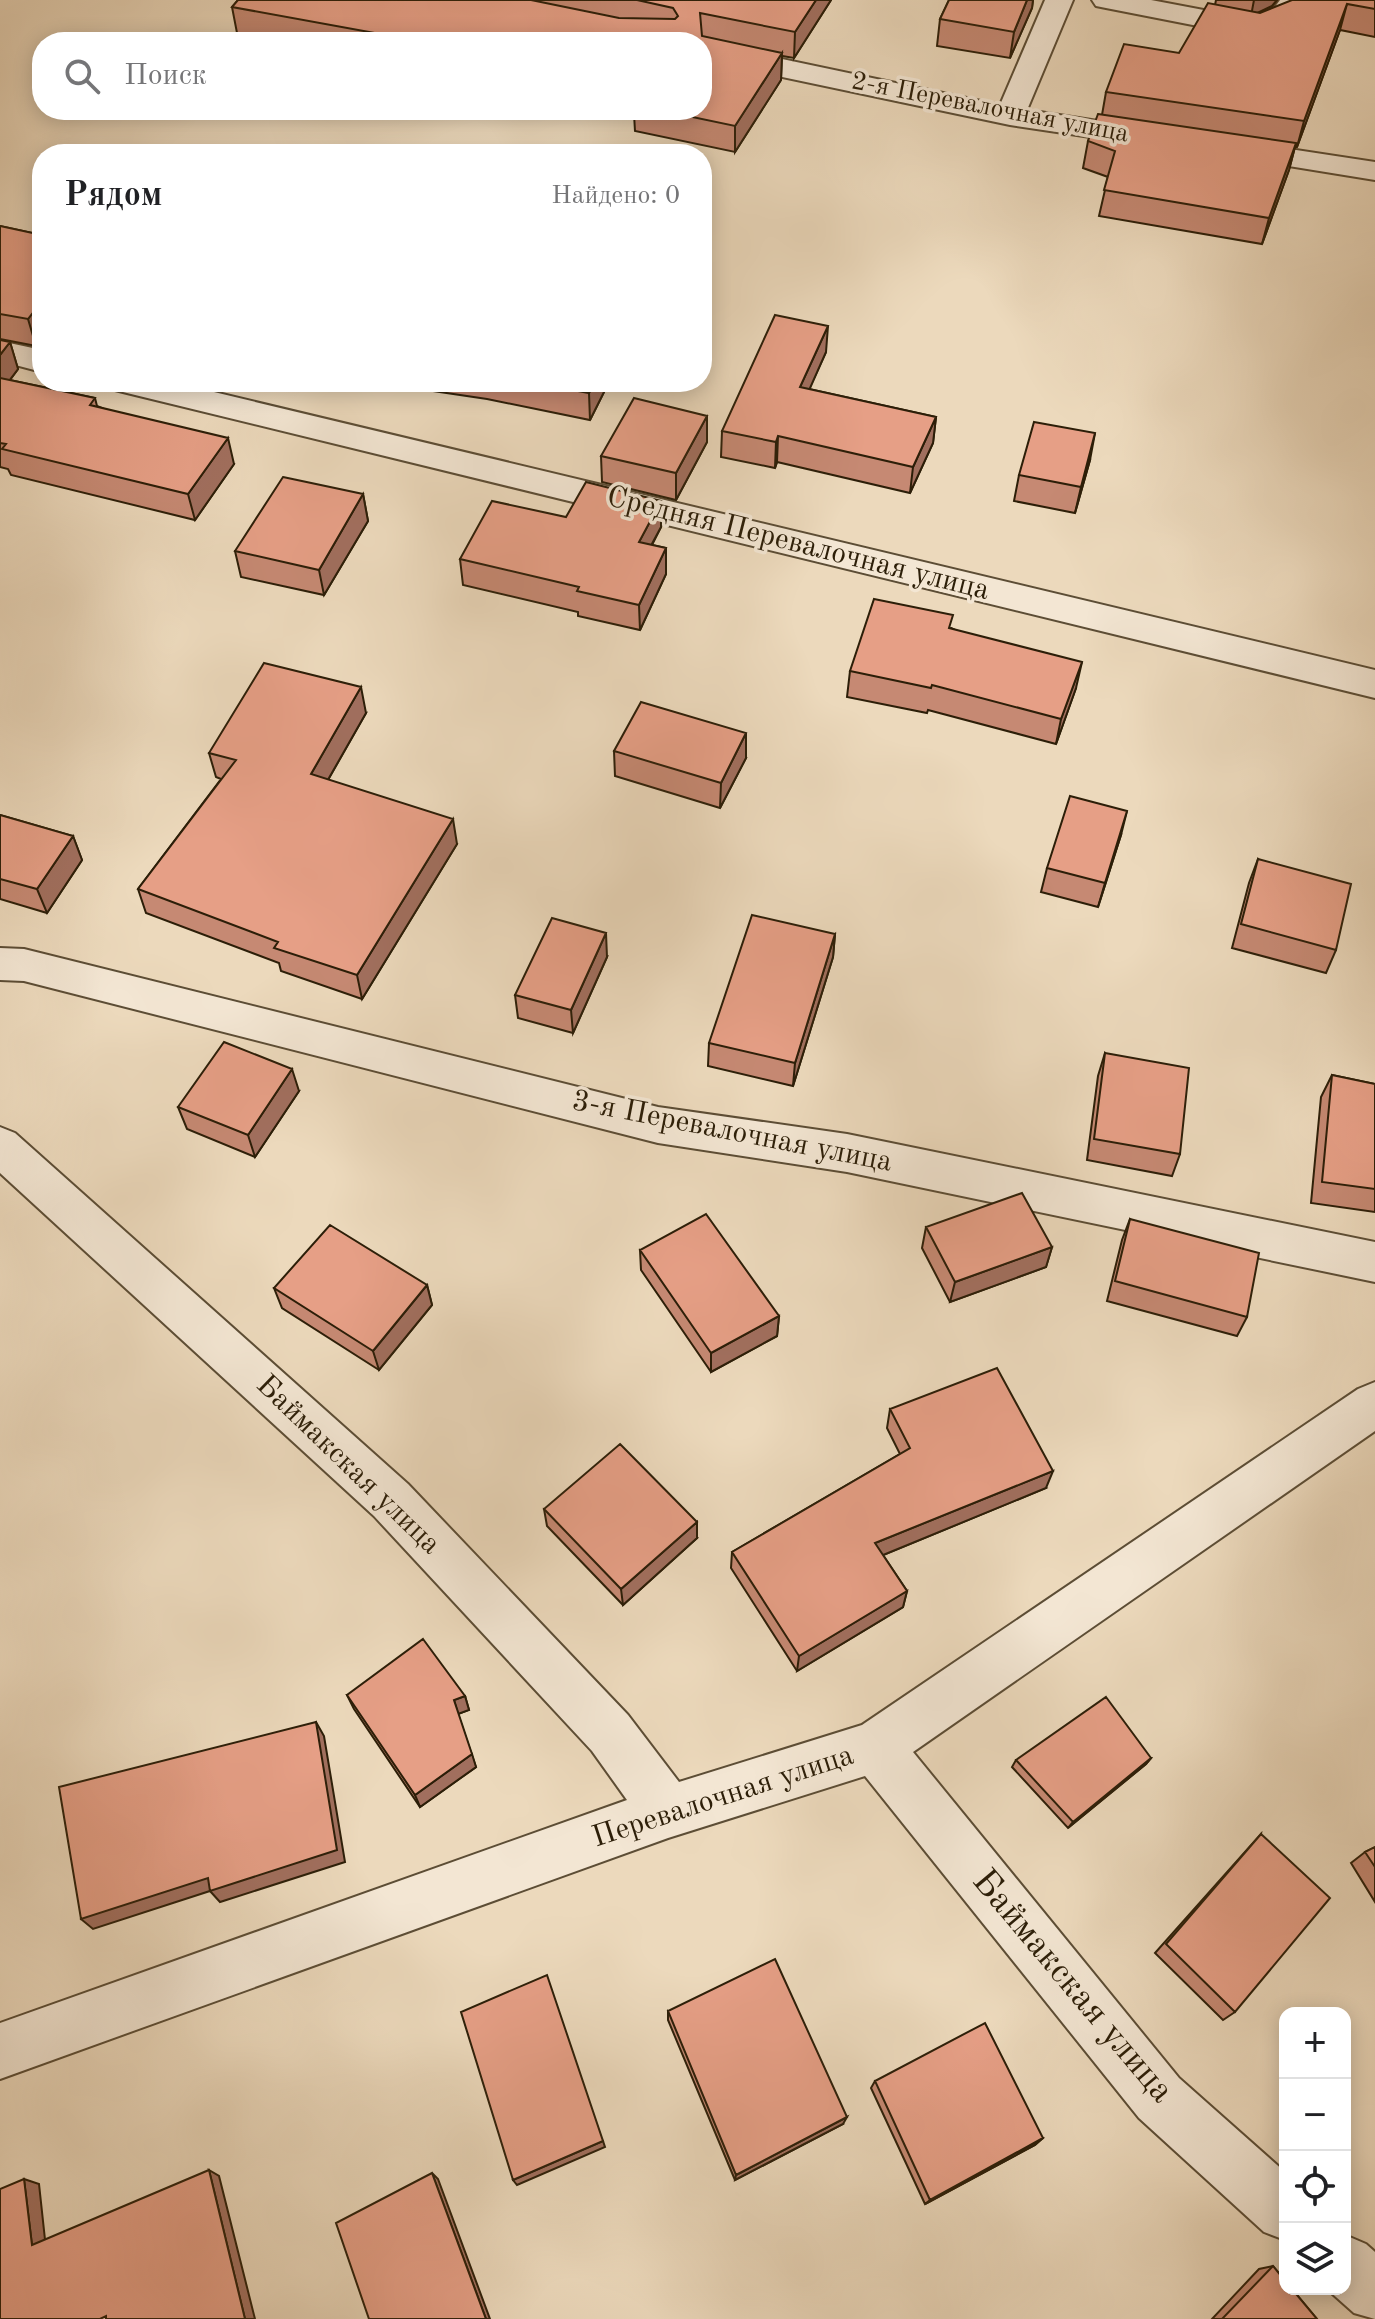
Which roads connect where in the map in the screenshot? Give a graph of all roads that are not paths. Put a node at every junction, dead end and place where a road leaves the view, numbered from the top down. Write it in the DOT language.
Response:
graph roads {
  1 [pos="1059,0"];
  2 [pos="1106,0"];
  3 [pos="1295,0"];
  4 [pos="712,53"];
  5 [pos="1010,116"];
  6 [pos="1177,141"];
  7 [pos="1208,146"];
  8 [pos="1375,171"];
  9 [pos="0,351"];
  10 [pos="32,359"];
  11 [pos="168,392"];
  12 [pos="1375,684"];
  13 [pos="0,964"];
  14 [pos="0,1146"];
  15 [pos="1375,1262"];
  16 [pos="1375,1404"];
  17 [pos="875,1747"];
  18 [pos="668,1812"];
  19 [pos="0,2051"];
  20 [pos="1279,2206"];
  21 [pos="1351,2270"];
  22 [pos="1375,2292"];
  1 -- 5 [label="street"];
  2 -- 3 [label="street"];
  4 -- 5 [label="street, 2-я Перевалочная улица"];
  5 -- 6 [label="street, 2-я Перевалочная улица"];
  7 -- 8 [label="street"];
  9 -- 10 [label="street"];
  11 -- 12 [label="street, Средняя Перевалочная улица"];
  13 -- 15 [label="street, 3-я Перевалочная улица"];
  14 -- 18 [label="street, Баймакская улица"];
  16 -- 17 [label="street, Перевалочная улица"];
  17 -- 18 [label="street, Перевалочная улица"];
  17 -- 20 [label="street, Баймакская улица"];
  18 -- 19 [label="street, Перевалочная улица"];
  21 -- 22 [label="street"];
}
